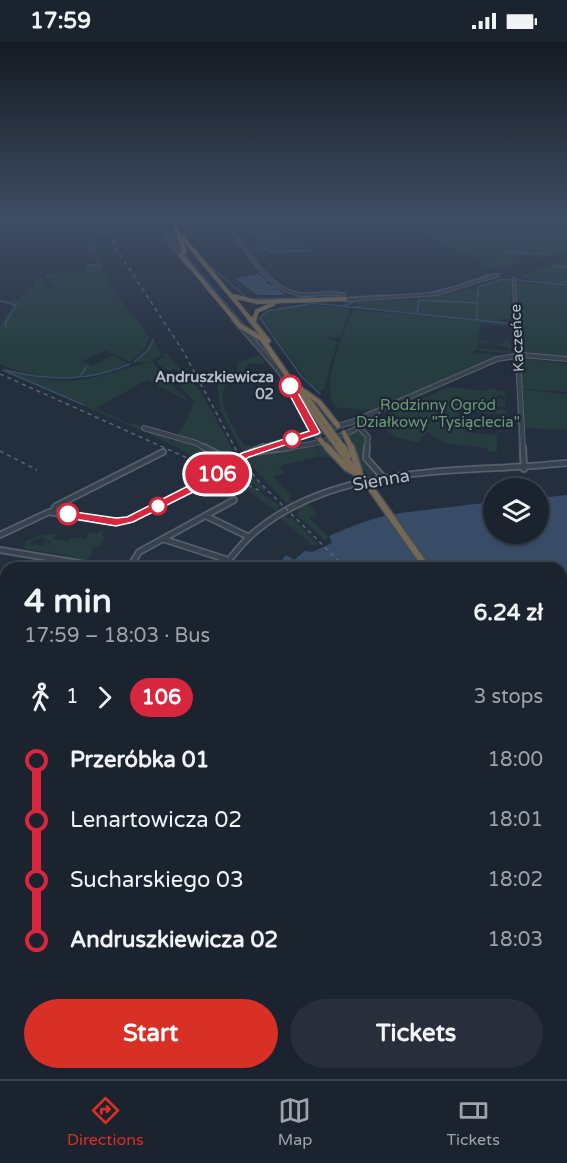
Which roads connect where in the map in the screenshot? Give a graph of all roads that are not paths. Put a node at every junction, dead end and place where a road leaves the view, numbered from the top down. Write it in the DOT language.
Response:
graph roads {
  1 [pos="191,266"];
  2 [pos="207,266"];
  3 [pos="259,266"];
  4 [pos="498,275"];
  5 [pos="514,279"];
  6 [pos="230,294"];
  7 [pos="345,300"];
  8 [pos="253,322"];
  9 [pos="240,326"];
  10 [pos="518,355"];
  11 [pos="567,359"];
  12 [pos="300,390"];
  13 [pos="298,400"];
  14 [pos="377,412"];
  15 [pos="367,416"];
  16 [pos="372,420"];
  17 [pos="338,426"];
  18 [pos="359,427"];
  19 [pos="144,428"];
  20 [pos="315,432"];
  21 [pos="344,433"];
  22 [pos="320,440"];
  23 [pos="276,446"];
  24 [pos="163,452"];
  25 [pos="232,462"];
  26 [pos="567,463"];
  27 [pos="524,469"];
  28 [pos="359,474"];
  29 [pos="383,477"];
  30 [pos="234,500"];
  31 [pos="382,507"];
  32 [pos="52,512"];
  33 [pos="206,516"];
  34 [pos="0,535"];
  35 [pos="249,537"];
  36 [pos="163,539"];
  37 [pos="3,551"];
  38 [pos="228,560"];
  39 [pos="69,562"];
  40 [pos="133,562"];
  41 [pos="418,562"];
  42 [pos="423,562"];
  1 -- 9 [label="highway"];
  2 -- 6 [label="highway"];
  3 -- 7 [label="street"];
  4 -- 7 [label="street"];
  5 -- 10 [label="street, Kaczeńce"];
  6 -- 7 [label="highway"];
  6 -- 8 [label="highway"];
  7 -- 8 [label="highway"];
  8 -- 12 [label="highway"];
  9 -- 12 [label="highway"];
  9 -- 13 [label="street"];
  10 -- 11 [label="street"];
  10 -- 14 [label="street"];
  10 -- 27 [label="street, Kaczeńce"];
  12 -- 13 [label="highway"];
  12 -- 17 [label="highway"];
  12 -- 28 [label="highway, bridge"];
  13 -- 20 [label="street"];
  14 -- 15 [label="street"];
  14 -- 16 [label="street"];
  15 -- 16 [label="street"];
  15 -- 17 [label="street"];
  16 -- 18 [label="street"];
  17 -- 20 [label="street"];
  17 -- 21 [label="street"];
  18 -- 21 [label="street"];
  18 -- 29 [label="street"];
  19 -- 25 [label="street"];
  20 -- 22 [label="street"];
  20 -- 23 [label="street"];
  21 -- 22 [label="street"];
  21 -- 28 [label="highway"];
  22 -- 23 [label="street"];
  22 -- 28 [label="highway"];
  23 -- 25 [label="street"];
  24 -- 32 [label="street"];
  25 -- 32 [label="street"];
  26 -- 27 [label="street, Sienna"];
  27 -- 29 [label="street, Sienna"];
  28 -- 31 [label="highway, bridge"];
  29 -- 35 [label="street, Sienna"];
  30 -- 33 [label="street"];
  31 -- 41 [label="highway"];
  31 -- 42 [label="highway"];
  32 -- 34 [label="street"];
  33 -- 35 [label="street"];
  33 -- 36 [label="street"];
  35 -- 38 [label="street, Sienna"];
  36 -- 38 [label="street"];
  36 -- 40 [label="street"];
  37 -- 39 [label="street"];
}
